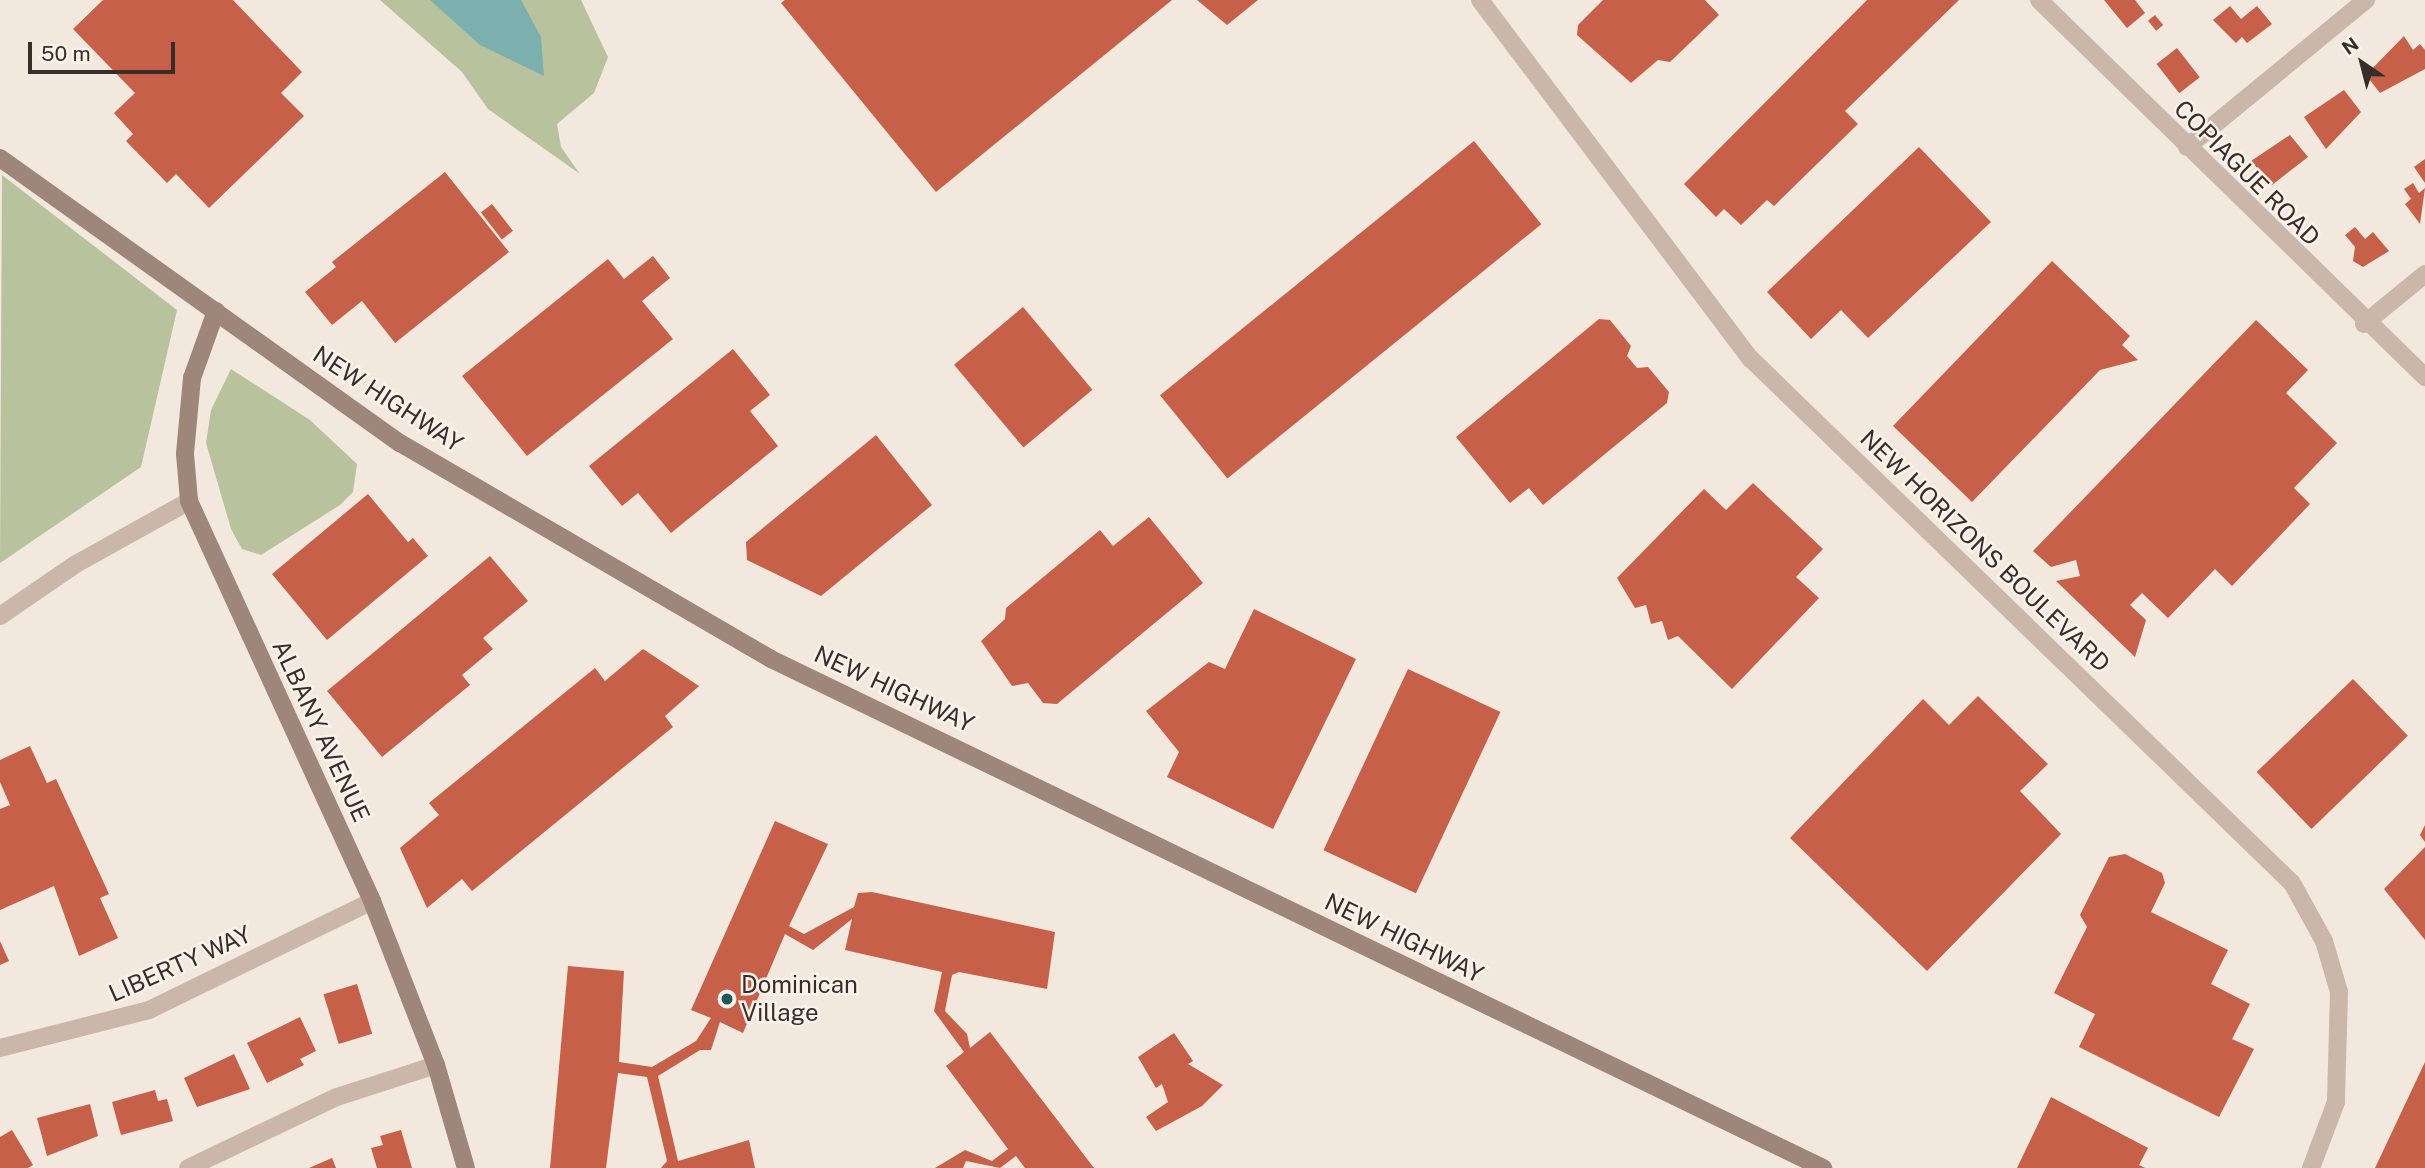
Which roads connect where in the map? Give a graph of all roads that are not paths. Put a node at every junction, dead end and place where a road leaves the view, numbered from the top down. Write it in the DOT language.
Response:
graph roads {
  1 [pos="1480,0"];
  2 [pos="2039,0"];
  3 [pos="2366,0"];
  4 [pos="2187,147"];
  5 [pos="0,158"];
  6 [pos="2425,274"];
  7 [pos="216,311"];
  8 [pos="2364,324"];
  9 [pos="2425,377"];
  10 [pos="189,501"];
  11 [pos="0,617"];
  12 [pos="372,901"];
  13 [pos="0,1048"];
  14 [pos="436,1065"];
  15 [pos="188,1168"];
  16 [pos="466,1168"];
  17 [pos="1823,1168"];
  18 [pos="2311,1168"];
  1 -- 18 [label="street, NEW HORIZONS BOULEVARD"];
  2 -- 4 [label="street, COPIAGUE ROAD"];
  3 -- 4 [label="street"];
  4 -- 8 [label="street, COPIAGUE ROAD"];
  5 -- 7 [label="main road, NEW HIGHWAY"];
  6 -- 8 [label="street"];
  7 -- 10 [label="main road, ALBANY AVENUE"];
  7 -- 17 [label="main road, NEW HIGHWAY"];
  8 -- 9 [label="street, COPIAGUE ROAD"];
  10 -- 11 [label="street"];
  10 -- 12 [label="main road, ALBANY AVENUE"];
  12 -- 13 [label="street, LIBERTY WAY"];
  12 -- 14 [label="main road, ALBANY AVENUE"];
  14 -- 15 [label="street"];
  14 -- 16 [label="main road, ALBANY AVENUE"];
}
